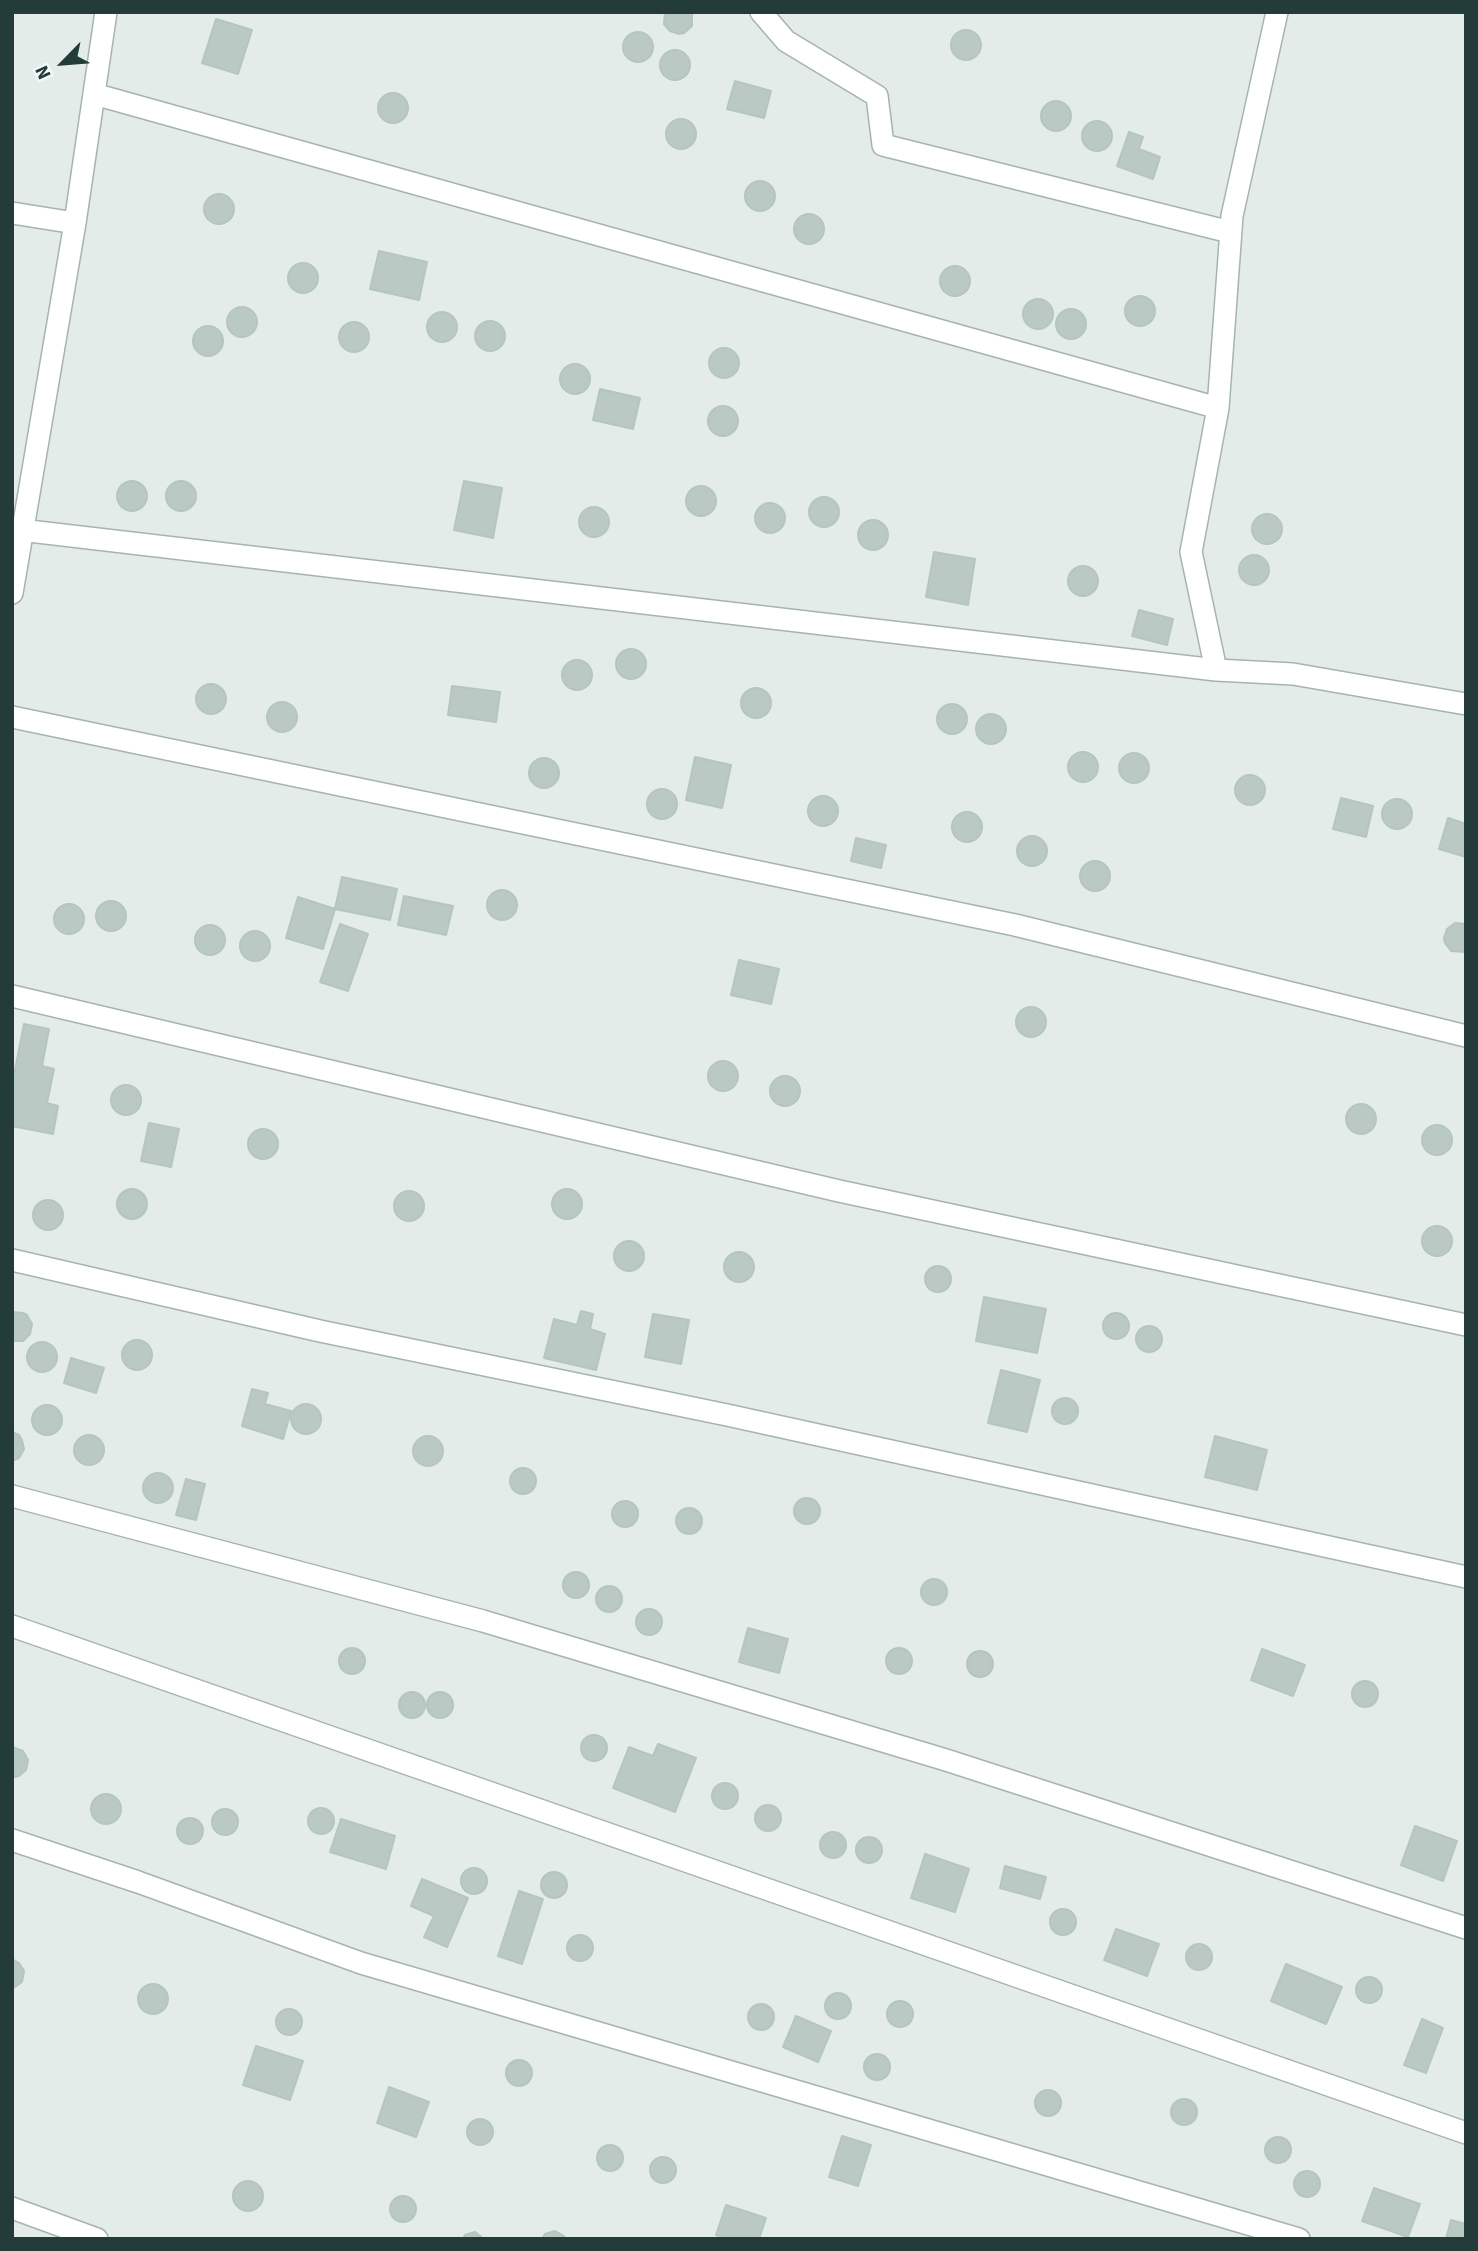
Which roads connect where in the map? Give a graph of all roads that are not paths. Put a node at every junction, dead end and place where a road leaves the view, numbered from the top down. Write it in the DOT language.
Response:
graph roads {
  1 [pos="106,12"];
  2 [pos="761,12"];
  3 [pos="1277,12"];
  4 [pos="94,94"];
  5 [pos="12,213"];
  6 [pos="75,223"];
  7 [pos="1230,232"];
  8 [pos="1218,408"];
  9 [pos="17,530"];
  10 [pos="12,593"];
  11 [pos="1216,670"];
  12 [pos="1466,704"];
  13 [pos="12,717"];
  14 [pos="12,996"];
  15 [pos="1466,1036"];
  16 [pos="12,1260"];
  17 [pos="1466,1325"];
  18 [pos="12,1496"];
  19 [pos="1466,1577"];
  20 [pos="12,1626"];
  21 [pos="12,1840"];
  22 [pos="1466,1928"];
  23 [pos="1466,2133"];
  24 [pos="12,2208"];
  25 [pos="97,2239"];
  26 [pos="1299,2239"];
  1 -- 4 [label="street"];
  2 -- 7 [label="street"];
  3 -- 7 [label="street"];
  4 -- 6 [label="street"];
  4 -- 8 [label="street"];
  5 -- 6 [label="street"];
  6 -- 9 [label="street"];
  7 -- 8 [label="street"];
  8 -- 11 [label="street"];
  9 -- 10 [label="street"];
  9 -- 11 [label="street"];
  11 -- 12 [label="street"];
  13 -- 15 [label="street"];
  14 -- 17 [label="street"];
  16 -- 19 [label="street"];
  18 -- 22 [label="street"];
  20 -- 23 [label="street"];
  21 -- 26 [label="street"];
  24 -- 25 [label="street"];
}
